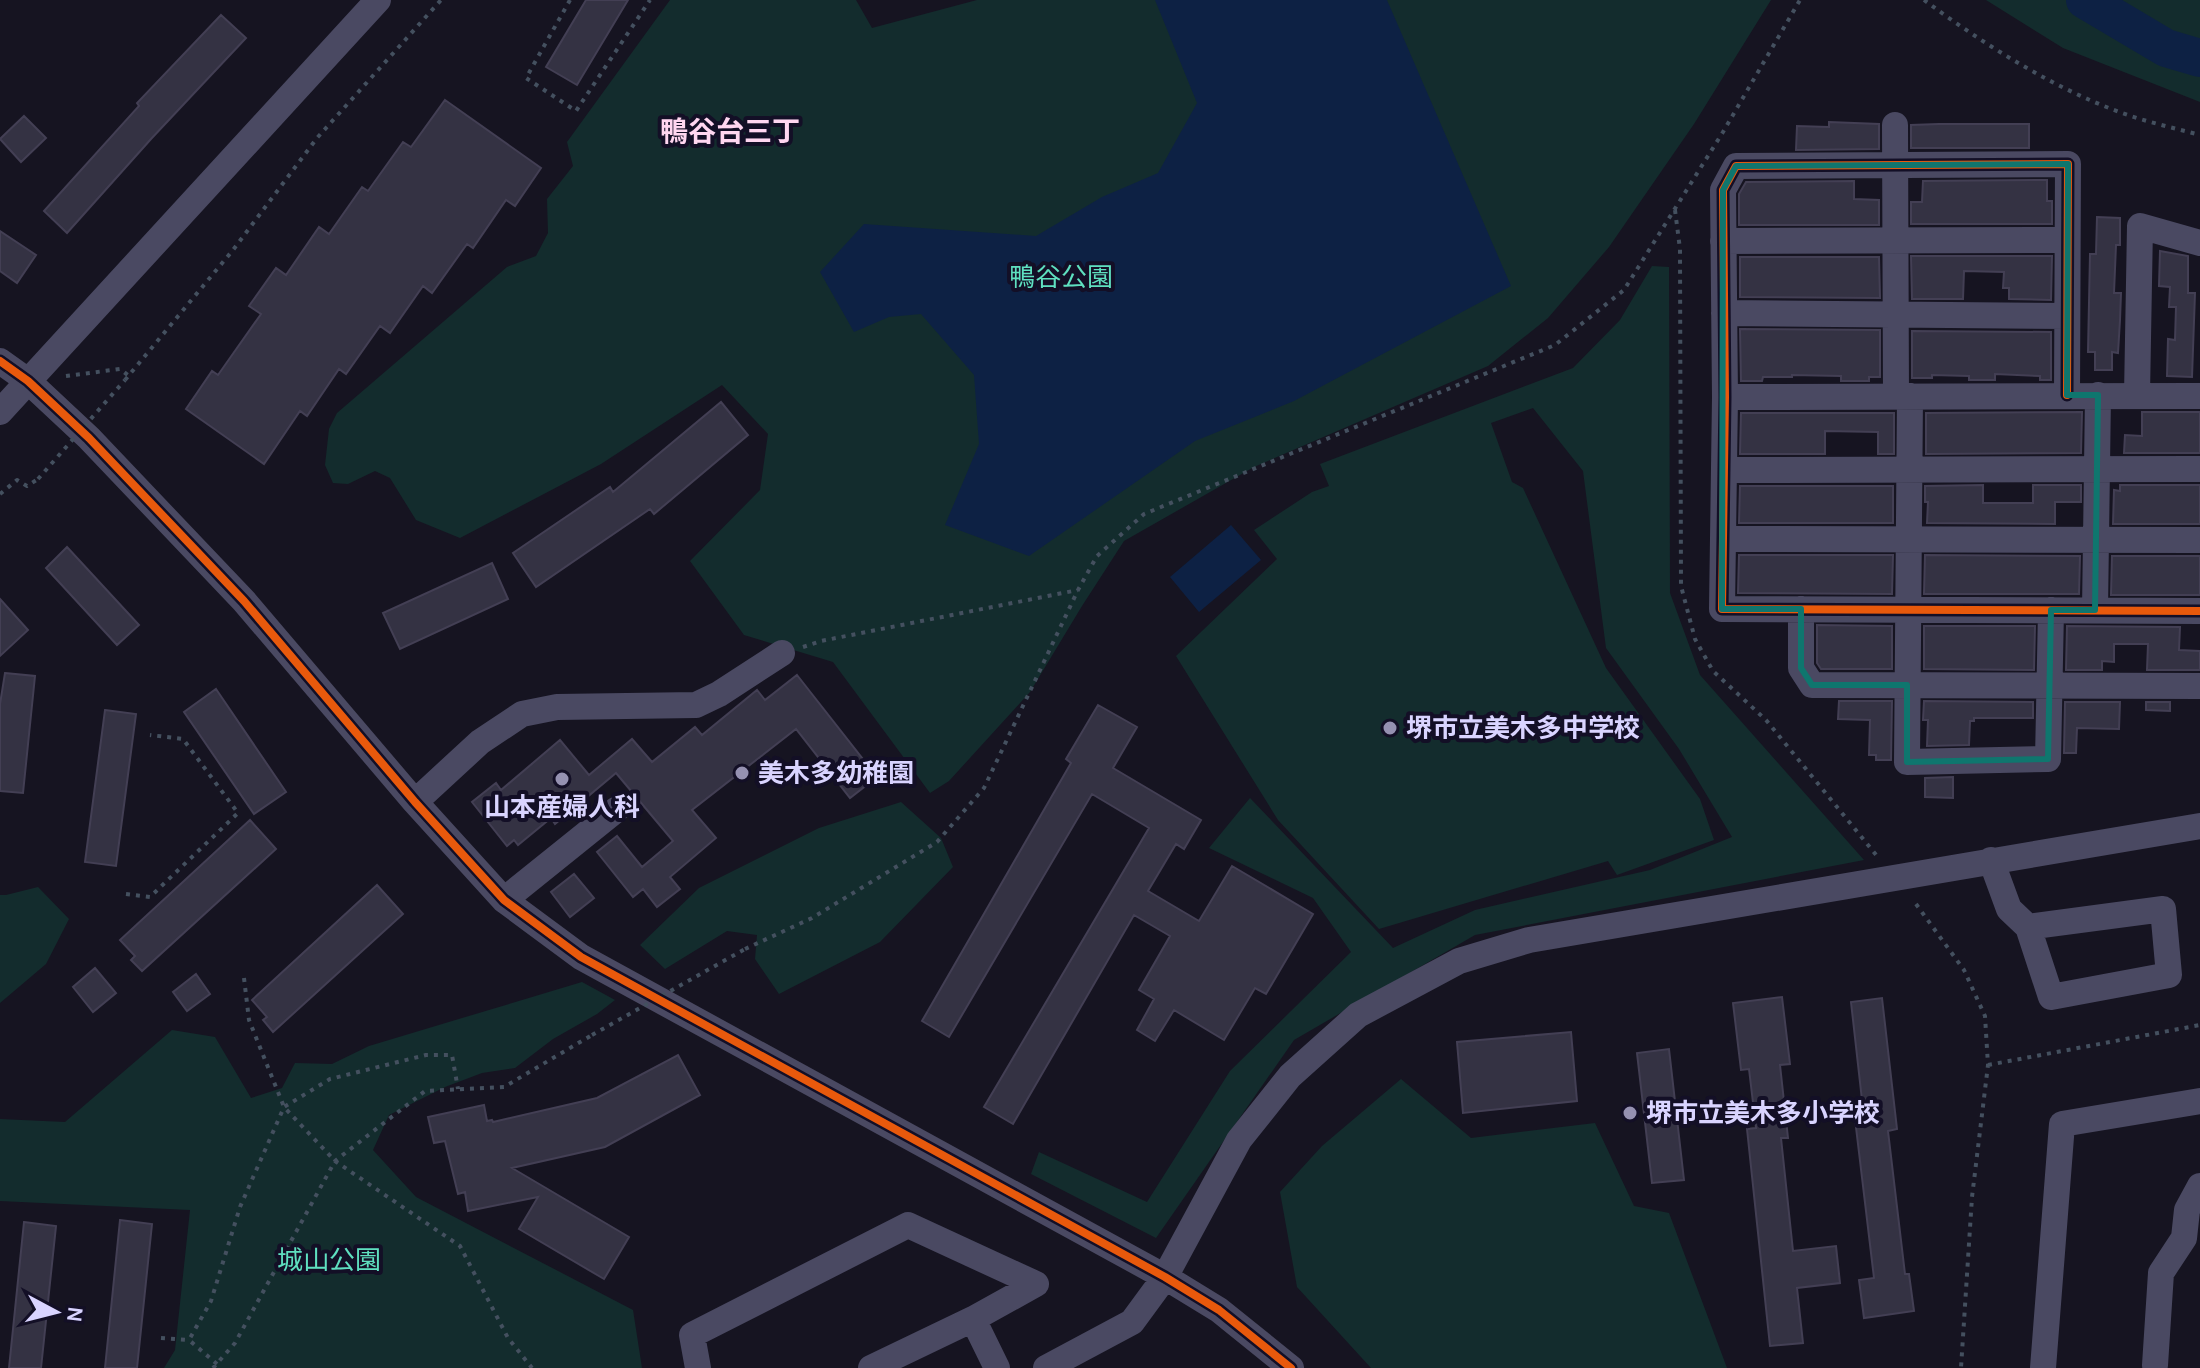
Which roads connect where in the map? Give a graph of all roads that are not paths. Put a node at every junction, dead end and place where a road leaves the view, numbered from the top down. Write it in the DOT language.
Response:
graph roads {
  1 [pos="378,0"];
  2 [pos="1895,125"];
  3 [pos="1895,165"];
  4 [pos="1895,239"];
  5 [pos="2067,240"];
  6 [pos="1723,241"];
  7 [pos="2200,243"];
  8 [pos="1724,313"];
  9 [pos="1896,314"];
  10 [pos="2067,316"];
  11 [pos="0,361"];
  12 [pos="28,381"];
  13 [pos="2067,395"];
  14 [pos="2098,395"];
  15 [pos="2137,395"];
  16 [pos="1903,396"];
  17 [pos="2200,396"];
  18 [pos="1725,397"];
  19 [pos="0,412"];
  20 [pos="2097,469"];
  21 [pos="2200,469"];
  22 [pos="1724,470"];
  23 [pos="1909,471"];
  24 [pos="1723,539"];
  25 [pos="1908,540"];
  26 [pos="2096,540"];
  27 [pos="2200,540"];
  28 [pos="1801,609"];
  29 [pos="1907,610"];
  30 [pos="2051,610"];
  31 [pos="2095,610"];
  32 [pos="2200,611"];
  33 [pos="782,653"];
  34 [pos="1907,685"];
  35 [pos="2200,686"];
  36 [pos="2049,687"];
  37 [pos="415,802"];
  38 [pos="617,809"];
  39 [pos="2200,826"];
  40 [pos="1991,860"];
  41 [pos="504,900"];
  42 [pos="2028,927"];
  43 [pos="2200,1101"];
  44 [pos="2200,1186"];
  45 [pos="1165,1277"];
  46 [pos="973,1319"];
  47 [pos="2149,1367"];
  48 [pos="698,1368"];
  49 [pos="871,1368"];
  50 [pos="997,1368"];
  51 [pos="1046,1368"];
  52 [pos="1291,1368"];
  53 [pos="2043,1368"];
  1 -- 12 [label="street"];
  2 -- 3 [label="street"];
  3 -- 4 [label="street"];
  3 -- 5 [label="street"];
  3 -- 6 [label="street"];
  4 -- 5 [label="street"];
  4 -- 6 [label="street"];
  4 -- 9 [label="street"];
  5 -- 10 [label="street"];
  6 -- 8 [label="street"];
  7 -- 15 [label="street"];
  8 -- 9 [label="street"];
  8 -- 18 [label="street"];
  9 -- 10 [label="street"];
  9 -- 16 [label="street"];
  10 -- 13 [label="street"];
  11 -- 12 [label="street"];
  12 -- 19 [label="street"];
  12 -- 37 [label="street"];
  13 -- 14 [label="street"];
  13 -- 16 [label="street"];
  14 -- 15 [label="street"];
  14 -- 20 [label="street"];
  15 -- 17 [label="street"];
  16 -- 18 [label="street"];
  16 -- 23 [label="street"];
  18 -- 22 [label="street"];
  20 -- 21 [label="street"];
  20 -- 23 [label="street"];
  20 -- 26 [label="street"];
  22 -- 23 [label="street"];
  22 -- 24 [label="street"];
  23 -- 25 [label="street"];
  24 -- 25 [label="street"];
  24 -- 28 [label="street"];
  25 -- 26 [label="street"];
  25 -- 29 [label="street"];
  26 -- 27 [label="street"];
  26 -- 31 [label="street"];
  28 -- 29 [label="street"];
  28 -- 34 [label="street"];
  29 -- 30 [label="street"];
  29 -- 34 [label="street"];
  30 -- 31 [label="street"];
  30 -- 36 [label="street"];
  31 -- 32 [label="street"];
  33 -- 37 [label="street"];
  34 -- 36 [label="street"];
  34 -- 36 [label="street"];
  35 -- 36 [label="street"];
  37 -- 41 [label="street"];
  38 -- 41 [label="street"];
  39 -- 40 [label="street"];
  40 -- 42 [label="street"];
  40 -- 45 [label="street"];
  41 -- 45 [label="street"];
  42 -- 42 [label="street"];
  43 -- 53 [label="street"];
  44 -- 47 [label="street"];
  45 -- 51 [label="street"];
  45 -- 52 [label="street"];
  46 -- 48 [label="street"];
  46 -- 49 [label="street"];
  46 -- 50 [label="street"];
}
